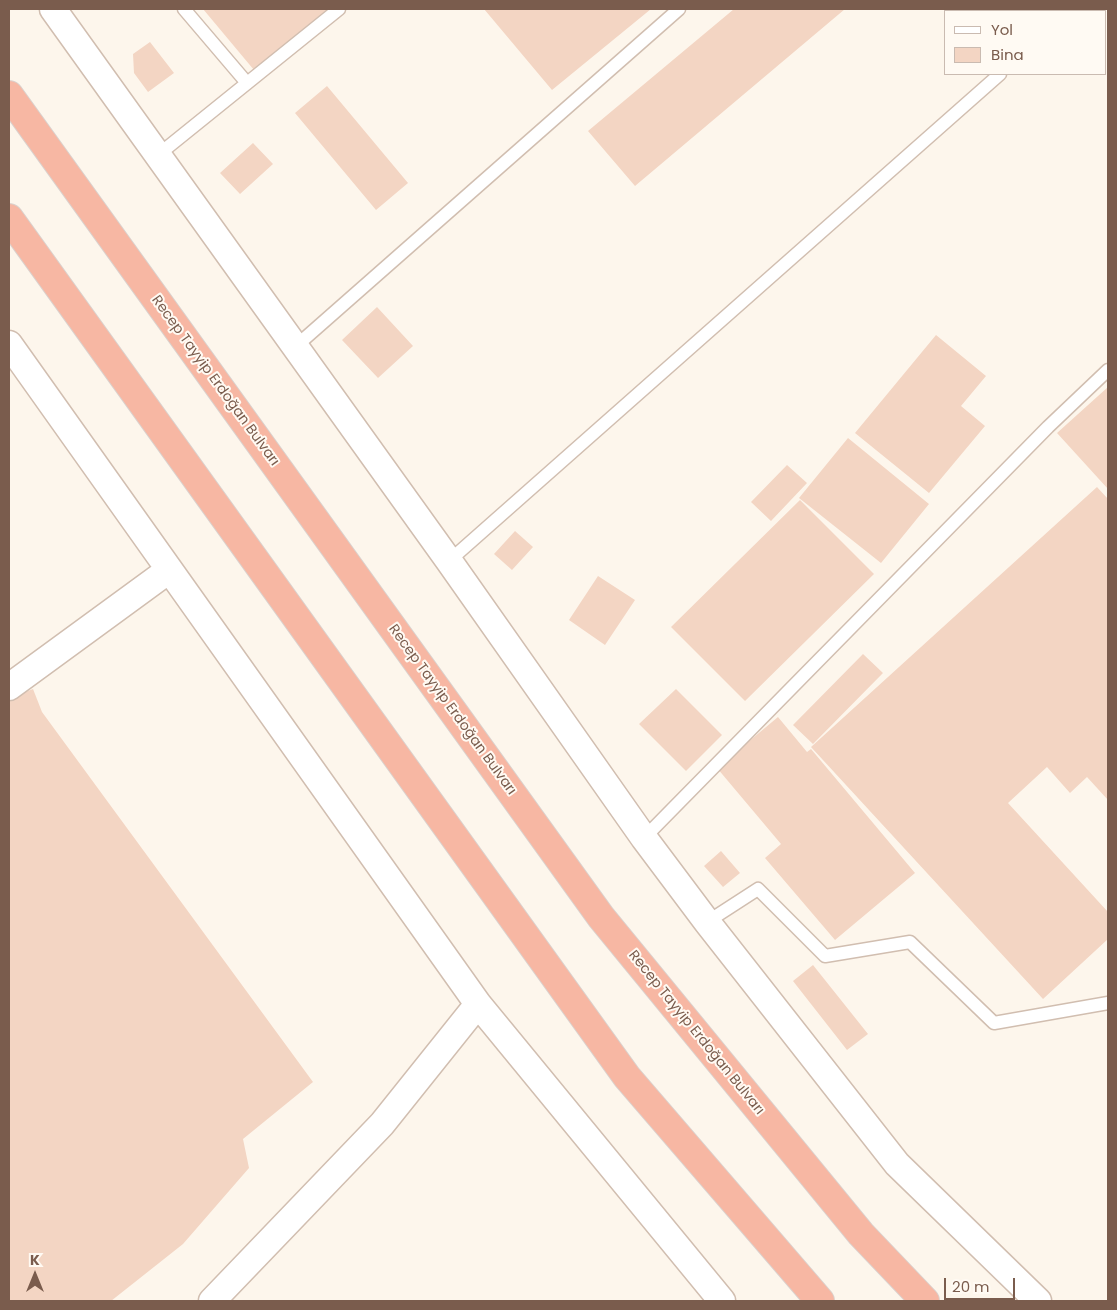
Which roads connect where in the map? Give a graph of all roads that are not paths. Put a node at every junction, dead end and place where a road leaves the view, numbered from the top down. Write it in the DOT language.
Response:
graph roads {
  1 [pos="53,9"];
  2 [pos="184,9"];
  3 [pos="339,9"];
  4 [pos="679,9"];
  5 [pos="999,75"];
  6 [pos="247,83"];
  7 [pos="9,95"];
  8 [pos="158,155"];
  9 [pos="9,218"];
  10 [pos="9,344"];
  11 [pos="295,347"];
  12 [pos="1108,370"];
  13 [pos="449,561"];
  14 [pos="169,570"];
  15 [pos="9,687"];
  16 [pos="644,838"];
  17 [pos="707,922"];
  18 [pos="1108,1003"];
  19 [pos="478,1004"];
  20 [pos="212,1301"];
  21 [pos="722,1301"];
  22 [pos="820,1301"];
  23 [pos="926,1301"];
  24 [pos="1038,1301"];
  1 -- 8 [label="street"];
  2 -- 6 [label="lane"];
  3 -- 6 [label="lane"];
  4 -- 11 [label="lane"];
  5 -- 13 [label="lane"];
  6 -- 8 [label="lane"];
  7 -- 23 [label="highway, Recep Tayyip Erdoğan Bulvarı"];
  8 -- 11 [label="street"];
  9 -- 22 [label="highway"];
  10 -- 14 [label="street"];
  11 -- 13 [label="street"];
  12 -- 16 [label="lane"];
  13 -- 16 [label="street"];
  14 -- 15 [label="street"];
  14 -- 19 [label="street"];
  16 -- 17 [label="street"];
  17 -- 18 [label="lane"];
  17 -- 24 [label="street"];
  19 -- 20 [label="street"];
  19 -- 21 [label="street"];
}
